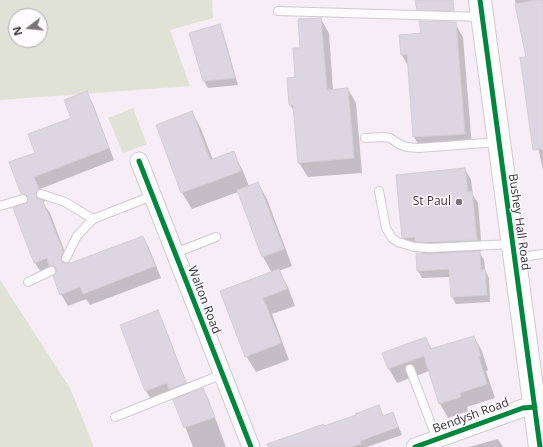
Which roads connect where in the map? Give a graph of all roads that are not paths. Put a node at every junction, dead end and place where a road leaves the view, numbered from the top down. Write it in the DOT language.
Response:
graph roads {
  1 [pos="481,8"];
  2 [pos="278,11"];
  3 [pos="365,138"];
  4 [pos="499,142"];
  5 [pos="138,161"];
  6 [pos="379,191"];
  7 [pos="41,194"];
  8 [pos="152,196"];
  9 [pos="23,199"];
  10 [pos="0,206"];
  11 [pos="93,219"];
  12 [pos="216,237"];
  13 [pos="513,251"];
  14 [pos="175,254"];
  15 [pos="543,254"];
  16 [pos="66,258"];
  17 [pos="51,271"];
  18 [pos="28,282"];
  19 [pos="410,369"];
  20 [pos="223,374"];
  21 [pos="535,407"];
  22 [pos="115,417"];
  23 [pos="437,439"];
  24 [pos="251,447"];
  25 [pos="415,447"];
  26 [pos="540,447"];
  1 -- 2 [label="lane"];
  1 -- 4 [label="street, Bushey Hall Road"];
  3 -- 4 [label="lane"];
  4 -- 13 [label="street, Bushey Hall Road"];
  5 -- 8 [label="street, Walton Road"];
  6 -- 13 [label="lane"];
  7 -- 11 [label="lane"];
  8 -- 11 [label="lane"];
  8 -- 14 [label="street, Walton Road"];
  9 -- 10 [label="lane"];
  11 -- 16 [label="lane"];
  12 -- 14 [label="lane"];
  13 -- 15 [label="lane"];
  13 -- 21 [label="street, Bushey Hall Road"];
  14 -- 20 [label="street, Walton Road"];
  17 -- 18 [label="lane"];
  19 -- 23 [label="lane"];
  20 -- 22 [label="lane"];
  20 -- 24 [label="street, Walton Road"];
  21 -- 23 [label="street, Bendysh Road"];
  21 -- 26 [label="street, Bushey Hall Road"];
  23 -- 25 [label="street, Bendysh Road"];
}
